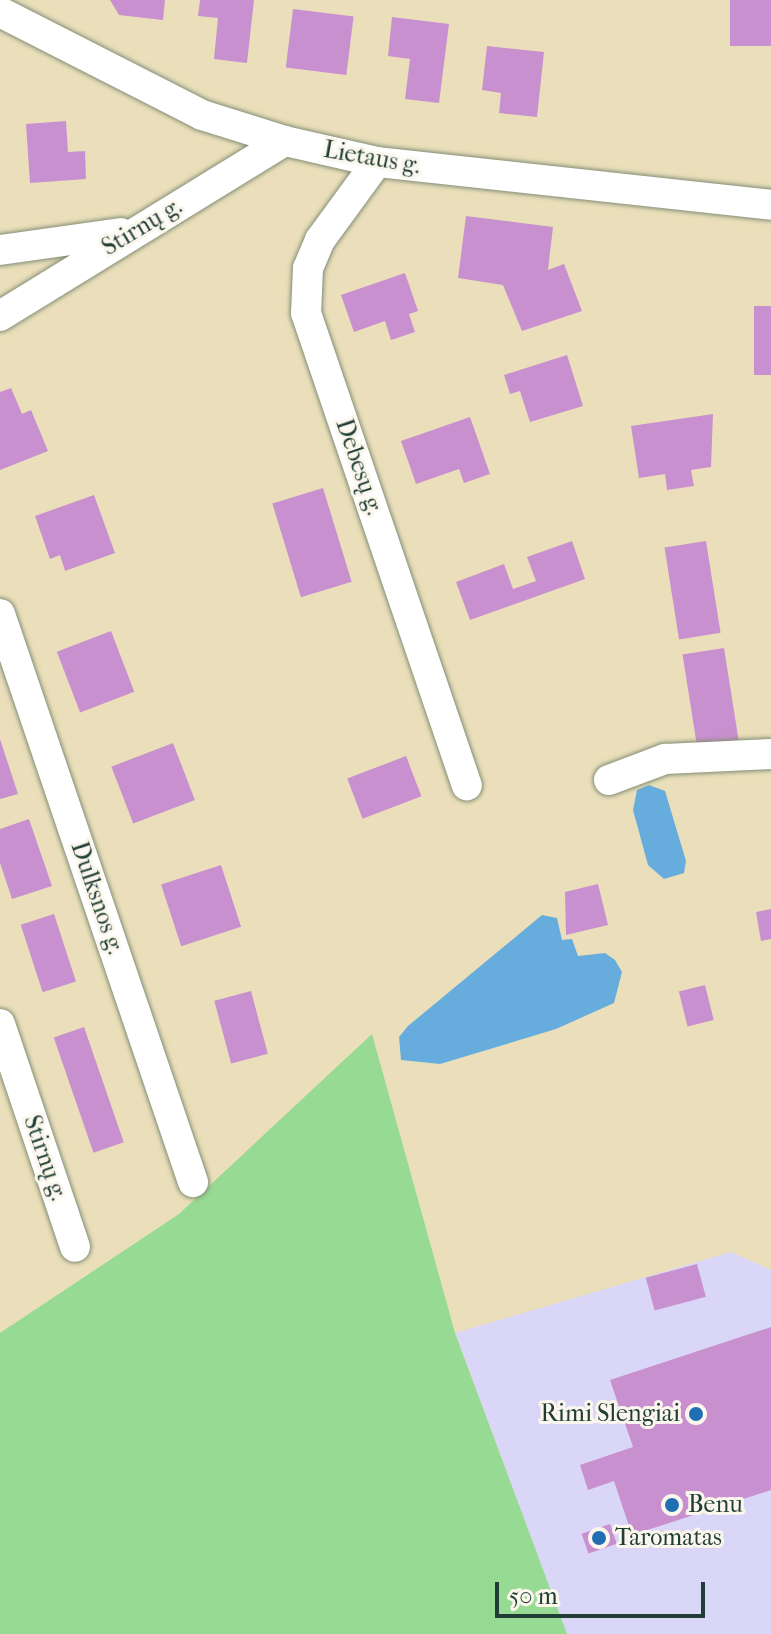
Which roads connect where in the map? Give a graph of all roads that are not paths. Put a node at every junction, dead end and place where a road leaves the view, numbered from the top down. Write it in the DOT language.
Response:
graph roads {
  1 [pos="0,12"];
  2 [pos="285,141"];
  3 [pos="377,162"];
  4 [pos="771,205"];
  5 [pos="131,232"];
  6 [pos="0,250"];
  7 [pos="0,316"];
  8 [pos="0,614"];
  9 [pos="771,754"];
  10 [pos="609,780"];
  11 [pos="467,785"];
  12 [pos="0,1024"];
  13 [pos="193,1182"];
  14 [pos="75,1247"];
  1 -- 2 [label="street, Lietaus g."];
  2 -- 3 [label="street, Lietaus g."];
  2 -- 5 [label="street, Stirnų g."];
  3 -- 4 [label="street, Lietaus g."];
  3 -- 11 [label="street, Debesų g."];
  5 -- 6 [label="street"];
  5 -- 7 [label="street, Stirnų g."];
  8 -- 13 [label="street, Dulksnos g."];
  9 -- 10 [label="street"];
  12 -- 14 [label="street, Stirnų g."];
}
